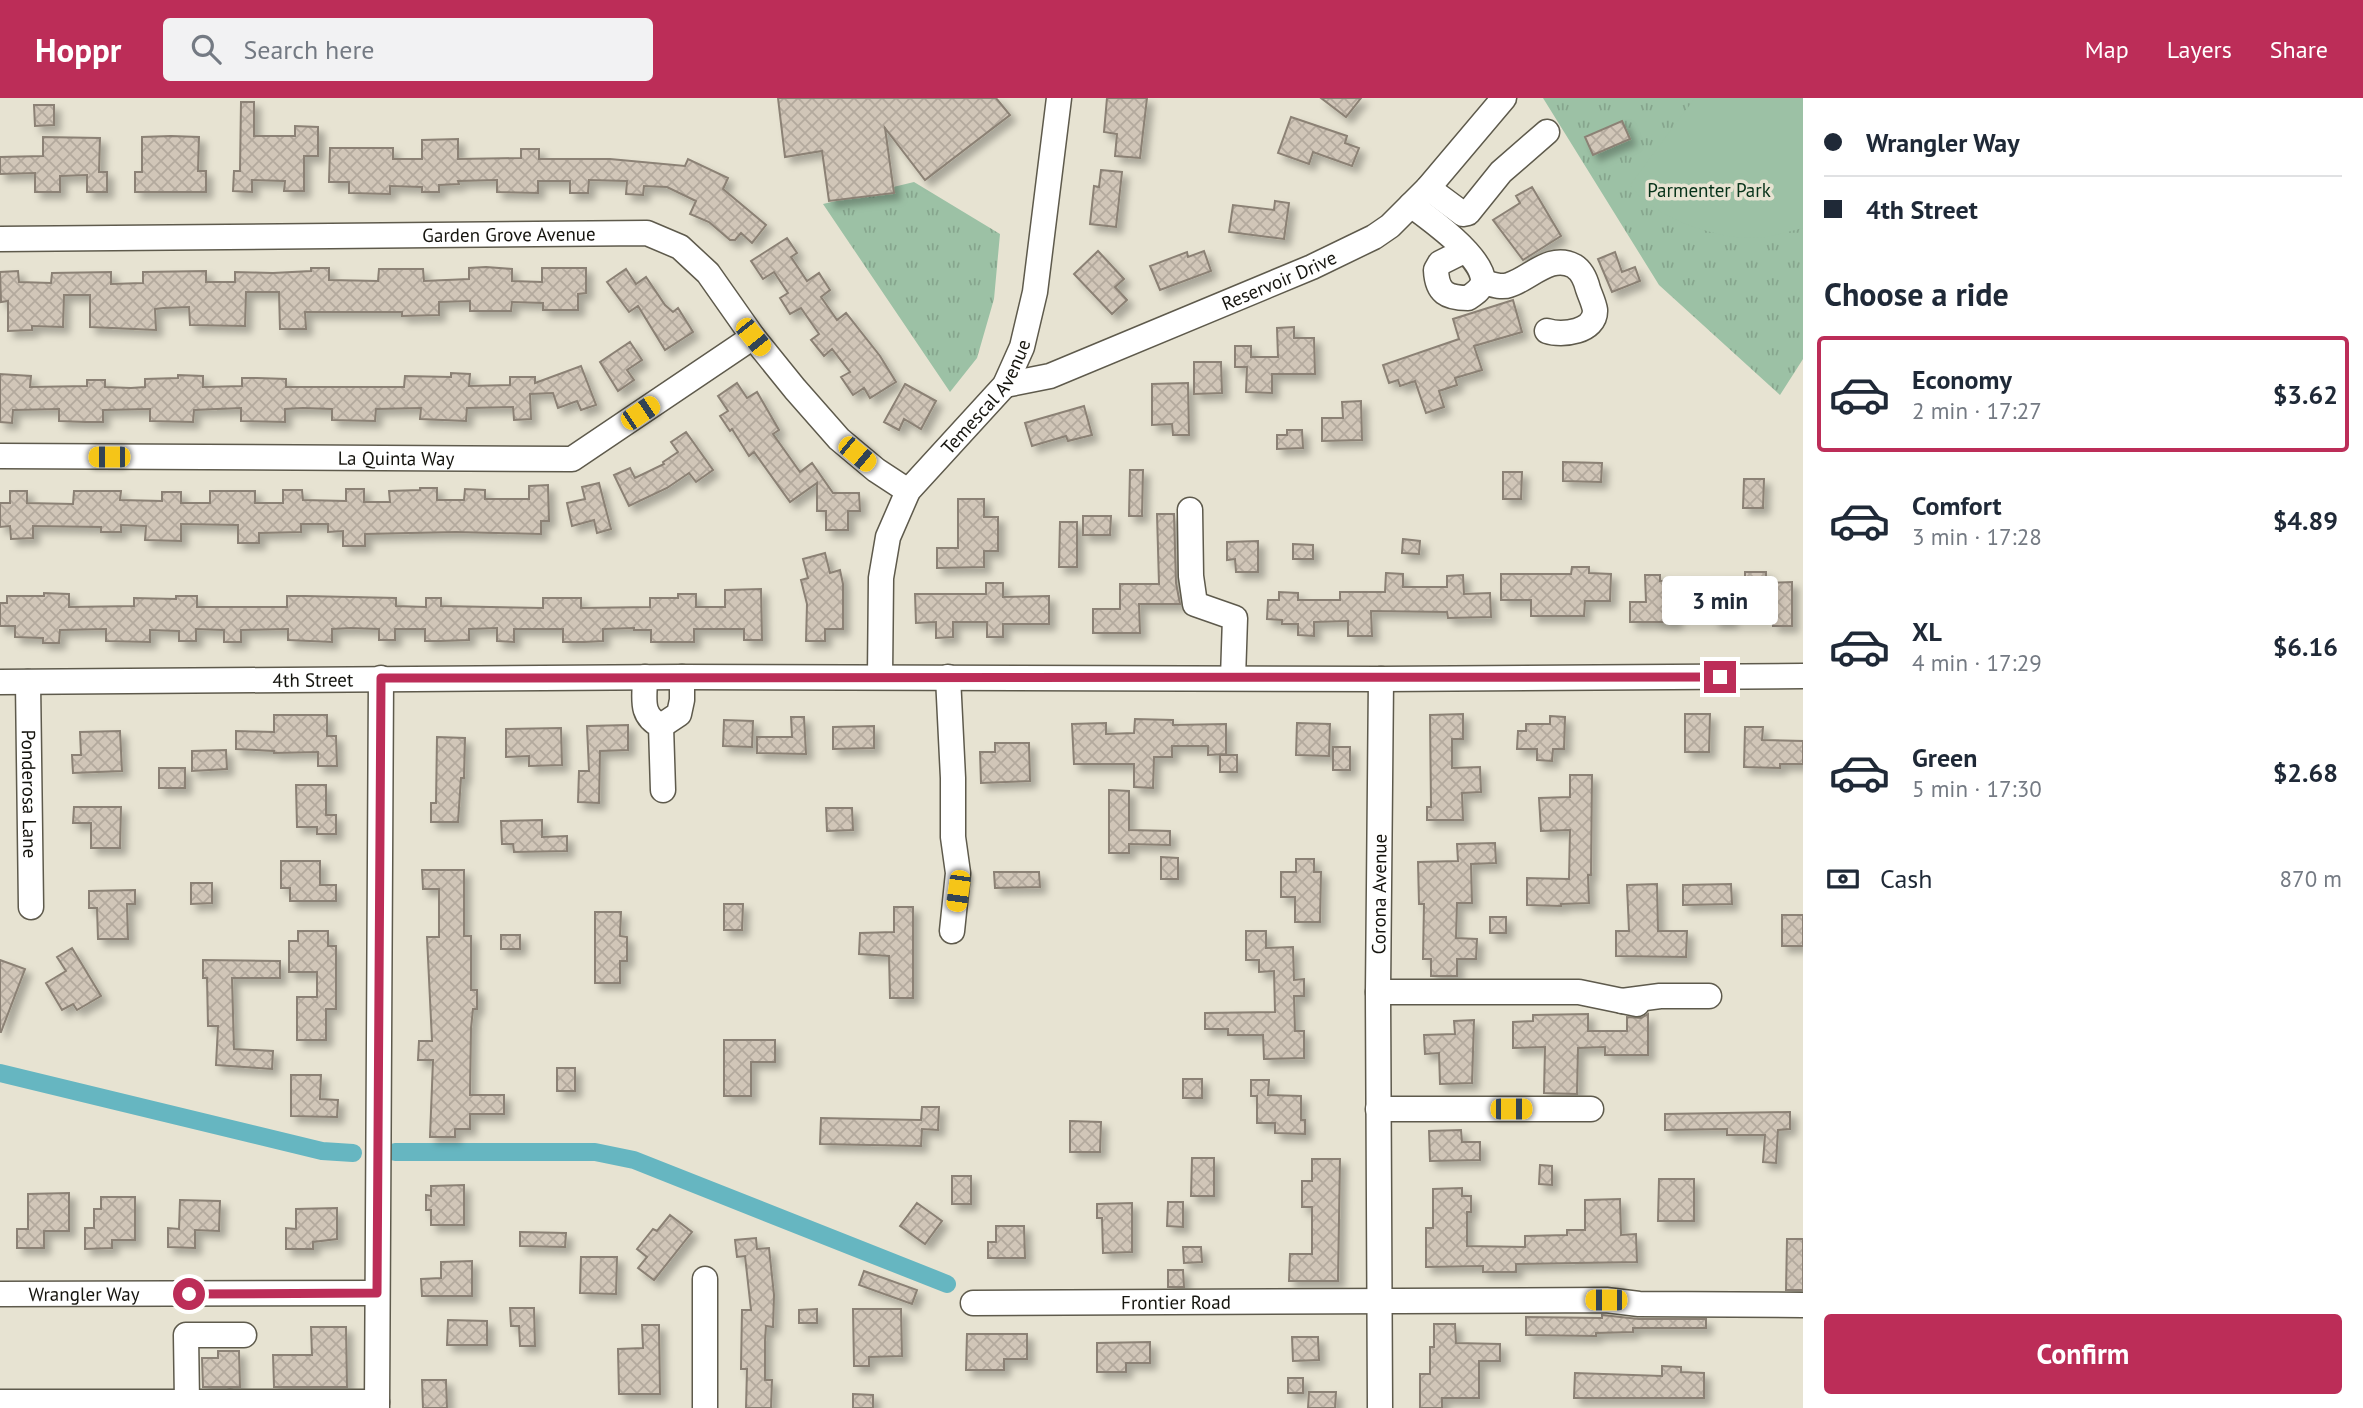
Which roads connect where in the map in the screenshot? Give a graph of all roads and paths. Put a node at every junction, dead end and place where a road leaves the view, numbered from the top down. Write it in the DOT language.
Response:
graph roads {
  1 [pos="1059,98"];
  2 [pos="1504,98"];
  3 [pos="1547,132"];
  4 [pos="1419,196"];
  5 [pos="0,239"];
  6 [pos="1464,251"];
  7 [pos="1483,282"];
  8 [pos="1548,331"];
  9 [pos="753,337"];
  10 [pos="1005,385"];
  11 [pos="0,456"];
  12 [pos="908,491"];
  13 [pos="1190,510"];
  14 [pos="880,676"];
  15 [pos="1803,676"];
  16 [pos="645,677"];
  17 [pos="682,677"];
  18 [pos="948,677"];
  19 [pos="381,678"];
  20 [pos="1233,678"];
  21 [pos="1381,679"];
  22 [pos="0,682"];
  23 [pos="28,682"];
  24 [pos="661,726"];
  25 [pos="663,790"];
  26 [pos="31,907"];
  27 [pos="952,930"];
  28 [pos="1378,992"];
  29 [pos="1709,996"];
  30 [pos="1378,1109"];
  31 [pos="1591,1109"];
  32 [pos="705,1279"];
  33 [pos="377,1293"];
  34 [pos="0,1294"];
  35 [pos="1379,1300"];
  36 [pos="973,1303"];
  37 [pos="1803,1305"];
  38 [pos="244,1335"];
  39 [pos="0,1402"];
  40 [pos="187,1402"];
  41 [pos="231,1405"];
  42 [pos="377,1405"];
  43 [pos="705,1408"];
  44 [pos="1380,1408"];
  1 -- 10 [label="street, Temescal Avenue"];
  2 -- 4 [label="street, Reservoir Drive"];
  3 -- 4 [label="street"];
  4 -- 6 [label="street"];
  4 -- 10 [label="street, Reservoir Drive"];
  5 -- 9 [label="street, Garden Grove Avenue"];
  6 -- 7 [label="street"];
  6 -- 7 [label="street"];
  7 -- 8 [label="street"];
  9 -- 11 [label="street, La Quinta Way"];
  9 -- 12 [label="street, Garden Grove Avenue"];
  10 -- 12 [label="street, Temescal Avenue"];
  12 -- 14 [label="street, Temescal Avenue"];
  13 -- 20 [label="street"];
  14 -- 17 [label="street, 4th Street"];
  14 -- 18 [label="street, 4th Street"];
  15 -- 21 [label="street, 4th Street"];
  16 -- 17 [label="street, 4th Street"];
  16 -- 19 [label="street, 4th Street"];
  16 -- 24 [label="street"];
  17 -- 24 [label="street"];
  18 -- 20 [label="street, 4th Street"];
  18 -- 27 [label="street"];
  19 -- 23 [label="street, 4th Street"];
  19 -- 33 [label="street"];
  20 -- 21 [label="street, 4th Street"];
  21 -- 28 [label="street, Corona Avenue"];
  22 -- 23 [label="street, 4th Street"];
  23 -- 26 [label="street, Ponderosa Lane"];
  24 -- 25 [label="street"];
  28 -- 29 [label="street"];
  28 -- 30 [label="street, Corona Avenue"];
  30 -- 31 [label="street"];
  30 -- 35 [label="street, Corona Avenue"];
  32 -- 43 [label="street"];
  33 -- 34 [label="street, Wrangler Way"];
  33 -- 42 [label="street"];
  35 -- 36 [label="street, Frontier Road"];
  35 -- 37 [label="street, Frontier Road"];
  35 -- 44 [label="street, Corona Avenue"];
  38 -- 40 [label="street"];
  39 -- 40 [label="street"];
  40 -- 41 [label="street"];
  41 -- 42 [label="street"];
}
